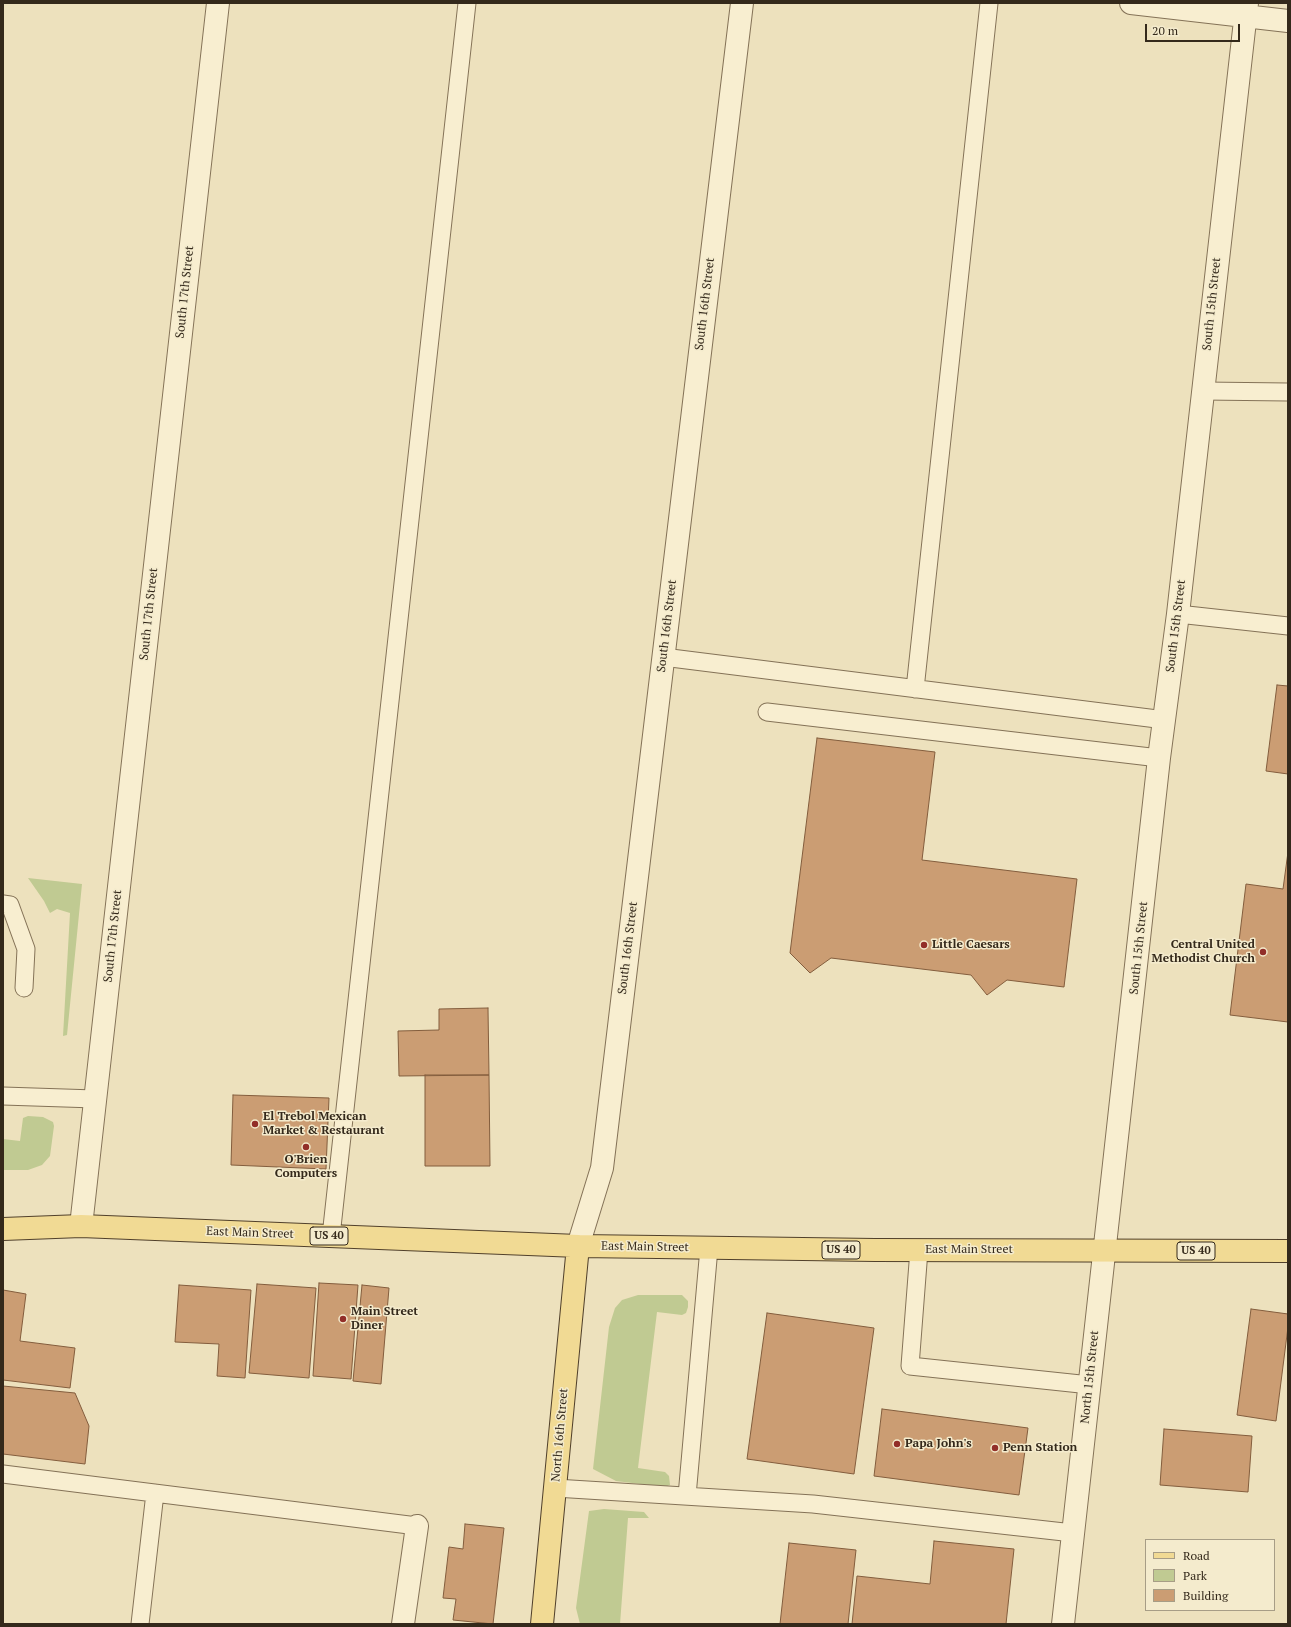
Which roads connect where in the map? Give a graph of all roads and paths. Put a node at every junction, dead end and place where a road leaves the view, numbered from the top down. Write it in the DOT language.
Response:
graph roads {
  1 [pos="218,3"];
  2 [pos="467,3"];
  3 [pos="742,3"];
  4 [pos="989,3"];
  5 [pos="1131,3"];
  6 [pos="1246,10"];
  7 [pos="1288,21"];
  8 [pos="1203,391"];
  9 [pos="1288,392"];
  10 [pos="1178,614"];
  11 [pos="1288,626"];
  12 [pos="663,657"];
  13 [pos="915,689"];
  14 [pos="767,712"];
  15 [pos="1165,720"];
  16 [pos="1160,758"];
  17 [pos="3,904"];
  18 [pos="24,988"];
  19 [pos="3,1096"];
  20 [pos="95,1099"];
  21 [pos="81,1226"];
  22 [pos="3,1229"];
  23 [pos="331,1236"];
  24 [pos="578,1246"];
  25 [pos="709,1248"];
  26 [pos="919,1250"];
  27 [pos="1105,1250"];
  28 [pos="1288,1251"];
  29 [pos="1090,1385"];
  30 [pos="3,1474"];
  31 [pos="555,1488"];
  32 [pos="155,1493"];
  33 [pos="686,1496"];
  34 [pos="416,1526"];
  35 [pos="1073,1533"];
  36 [pos="140,1624"];
  37 [pos="403,1624"];
  38 [pos="542,1624"];
  39 [pos="1063,1624"];
  1 -- 20 [label="street, South 17th Street"];
  2 -- 23 [label="lane"];
  3 -- 12 [label="street, South 16th Street"];
  4 -- 13 [label="lane"];
  5 -- 6 [label="street"];
  6 -- 7 [label="street"];
  6 -- 8 [label="street, South 15th Street"];
  8 -- 9 [label="lane"];
  8 -- 10 [label="street, South 15th Street"];
  10 -- 11 [label="lane"];
  10 -- 15 [label="street, South 15th Street"];
  12 -- 13 [label="lane"];
  12 -- 24 [label="street, South 16th Street"];
  13 -- 15 [label="lane"];
  14 -- 16 [label="lane"];
  15 -- 16 [label="street, South 15th Street"];
  16 -- 27 [label="street, South 15th Street"];
  17 -- 18 [label="lane"];
  19 -- 20 [label="lane"];
  20 -- 21 [label="street, South 17th Street"];
  21 -- 22 [label="main road, East Main Street / US 40"];
  21 -- 23 [label="main road, East Main Street / US 40"];
  23 -- 24 [label="main road, East Main Street / US 40"];
  24 -- 25 [label="main road, East Main Street / US 40"];
  24 -- 31 [label="main road, North 16th Street"];
  25 -- 26 [label="main road, East Main Street / US 40"];
  25 -- 33 [label="lane"];
  26 -- 27 [label="main road, East Main Street / US 40"];
  26 -- 29 [label="lane"];
  27 -- 28 [label="main road, East Main Street / US 40"];
  27 -- 29 [label="street, North 15th Street"];
  29 -- 35 [label="street, North 15th Street"];
  30 -- 32 [label="lane"];
  31 -- 33 [label="lane"];
  31 -- 38 [label="main road, North 16th Street"];
  32 -- 34 [label="lane"];
  32 -- 36 [label="lane"];
  33 -- 35 [label="lane"];
  34 -- 37 [label="street"];
  35 -- 39 [label="street, North 15th Street"];
}
